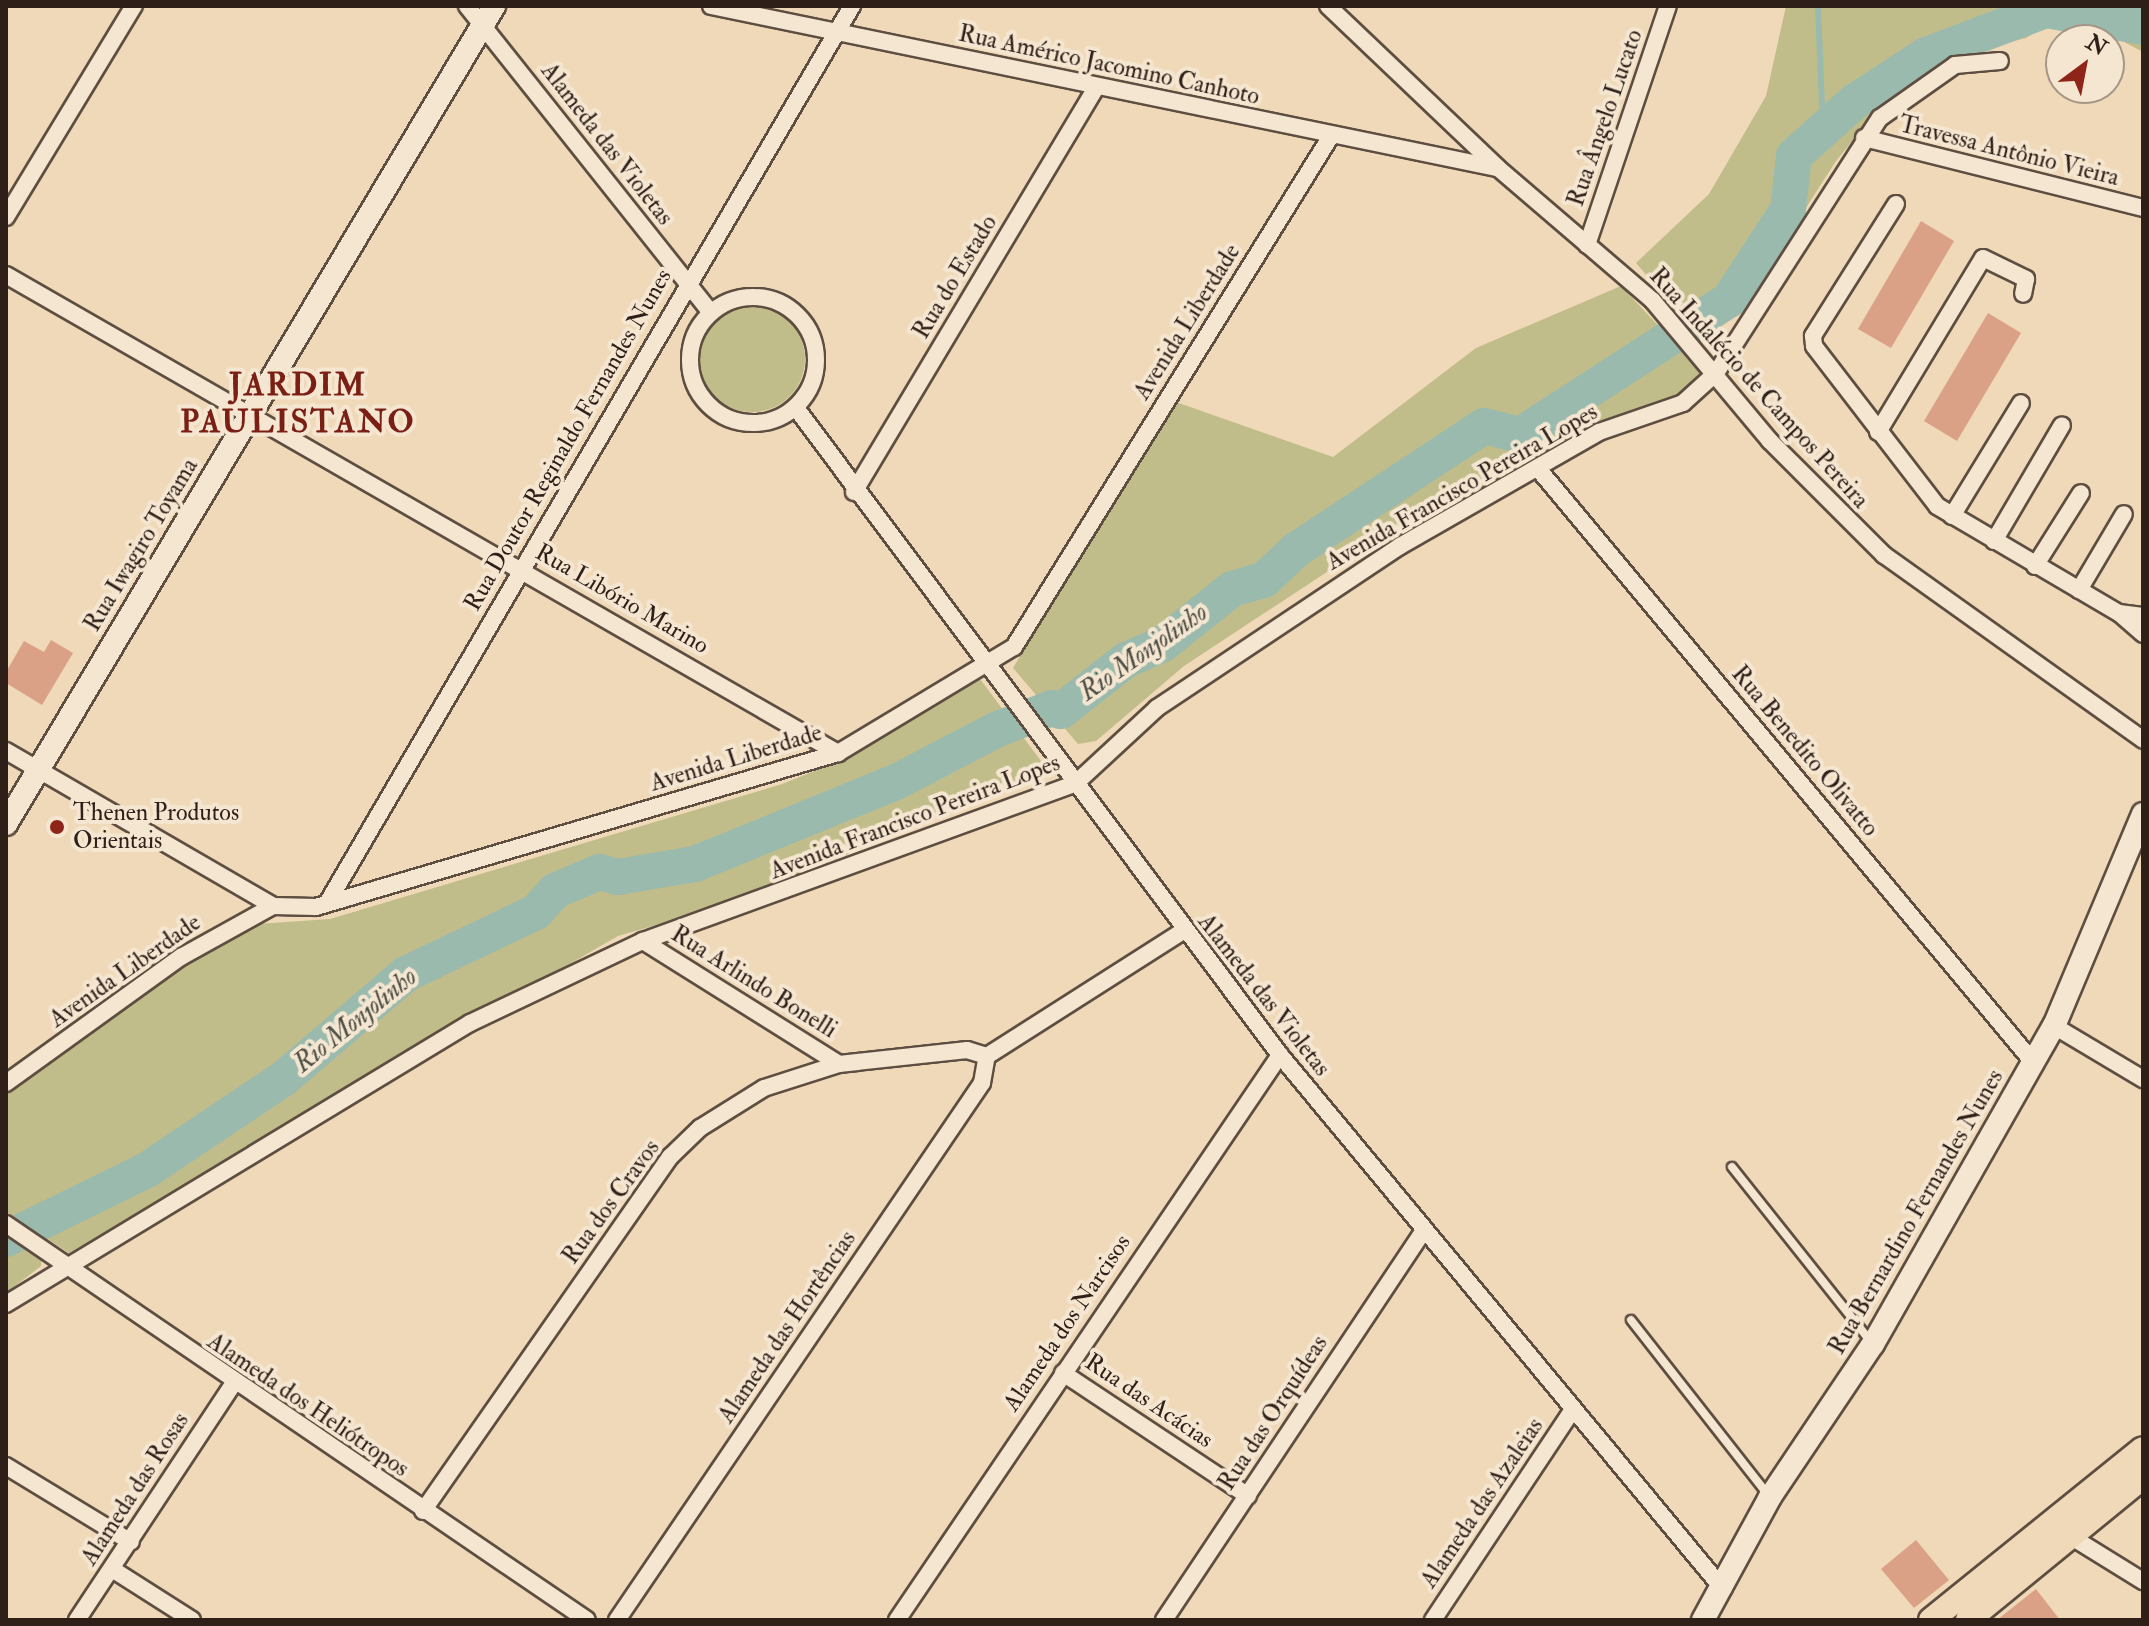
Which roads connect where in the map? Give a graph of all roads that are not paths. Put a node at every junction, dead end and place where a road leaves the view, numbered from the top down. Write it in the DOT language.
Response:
graph roads {
  1 [pos="134,6"];
  2 [pos="467,6"];
  3 [pos="494,6"];
  4 [pos="711,6"];
  5 [pos="852,6"];
  6 [pos="1328,6"];
  7 [pos="1668,6"];
  8 [pos="486,28"];
  9 [pos="837,33"];
  10 [pos="2000,61"];
  11 [pos="1096,87"];
  12 [pos="1331,136"];
  13 [pos="1864,138"];
  14 [pos="1498,168"];
  15 [pos="1896,204"];
  16 [pos="2143,208"];
  17 [pos="6,217"];
  18 [pos="1587,245"];
  19 [pos="6,275"];
  20 [pos="687,285"];
  21 [pos="2023,294"];
  22 [pos="710,312"];
  23 [pos="1716,373"];
  24 [pos="2021,403"];
  25 [pos="796,408"];
  26 [pos="252,413"];
  27 [pos="2062,425"];
  28 [pos="1878,432"];
  29 [pos="1540,471"];
  30 [pos="854,492"];
  31 [pos="2081,493"];
  32 [pos="2124,514"];
  33 [pos="1952,516"];
  34 [pos="1994,541"];
  35 [pos="2035,566"];
  36 [pos="520,568"];
  37 [pos="2079,590"];
  38 [pos="2119,613"];
  39 [pos="2143,616"];
  40 [pos="2143,634"];
  41 [pos="981,665"];
  42 [pos="2143,740"];
  43 [pos="6,751"];
  44 [pos="838,753"];
  45 [pos="37,769"];
  46 [pos="1076,783"];
  47 [pos="2142,820"];
  48 [pos="6,824"];
  49 [pos="329,900"];
  50 [pos="273,906"];
  51 [pos="1183,931"];
  52 [pos="643,941"];
  53 [pos="2054,1026"];
  54 [pos="1280,1055"];
  55 [pos="987,1056"];
  56 [pos="2033,1062"];
  57 [pos="839,1064"];
  58 [pos="2143,1079"];
  59 [pos="6,1083"];
  60 [pos="1732,1167"];
  61 [pos="6,1224"];
  62 [pos="1422,1233"];
  63 [pos="66,1265"];
  64 [pos="6,1304"];
  65 [pos="1631,1320"];
  66 [pos="1873,1344"];
  67 [pos="1063,1373"];
  68 [pos="233,1384"];
  69 [pos="1571,1412"];
  70 [pos="2143,1449"];
  71 [pos="6,1466"];
  72 [pos="2143,1477"];
  73 [pos="1248,1496"];
  74 [pos="1770,1497"];
  75 [pos="423,1511"];
  76 [pos="2070,1536"];
  77 [pos="131,1542"];
  78 [pos="112,1569"];
  79 [pos="2143,1581"];
  80 [pos="1723,1589"];
  81 [pos="77,1620"];
  82 [pos="192,1620"];
  83 [pos="587,1620"];
  84 [pos="617,1620"];
  85 [pos="897,1620"];
  86 [pos="1164,1620"];
  87 [pos="1433,1620"];
  88 [pos="1703,1620"];
  89 [pos="1931,1620"];
  90 [pos="1968,1620"];
  1 -- 17 [label="street"];
  2 -- 8 [label="street, Alameda das Violetas"];
  3 -- 8 [label="street, Rua Iwagiro Toyama"];
  4 -- 9 [label="street, Rua Américo Jacomino Canhoto"];
  5 -- 9 [label="street, Rua Doutor Reginaldo Fernandes Nunes"];
  6 -- 14 [label="street, Rua Indalécio de Campos Pereira"];
  7 -- 18 [label="street, Rua Ângelo Lucato"];
  8 -- 20 [label="street, Alameda das Violetas"];
  8 -- 26 [label="street, Rua Iwagiro Toyama"];
  9 -- 11 [label="street, Rua Américo Jacomino Canhoto"];
  9 -- 20 [label="street, Rua Doutor Reginaldo Fernandes Nunes"];
  10 -- 13 [label="street, Avenida Francisco Pereira Lopes"];
  11 -- 12 [label="street, Rua Américo Jacomino Canhoto"];
  11 -- 30 [label="street, Rua do Estado"];
  12 -- 14 [label="street, Rua Américo Jacomino Canhoto"];
  12 -- 41 [label="street, Avenida Liberdade"];
  13 -- 16 [label="street, Travessa Antônio Vieira"];
  13 -- 23 [label="street, Avenida Francisco Pereira Lopes"];
  14 -- 18 [label="street, Rua Indalécio de Campos Pereira"];
  15 -- 28 [label="street"];
  18 -- 23 [label="street, Rua Indalécio de Campos Pereira"];
  19 -- 26 [label="street, Rua Libório Marino"];
  20 -- 22 [label="street, Alameda das Violetas"];
  20 -- 36 [label="street, Rua Doutor Reginaldo Fernandes Nunes"];
  21 -- 28 [label="street"];
  22 -- 25 [label="street"];
  22 -- 25 [label="street"];
  23 -- 29 [label="street, Avenida Francisco Pereira Lopes"];
  23 -- 42 [label="street, Rua Indalécio de Campos Pereira"];
  24 -- 33 [label="street"];
  25 -- 30 [label="street, Alameda das Violetas"];
  26 -- 36 [label="street, Rua Libório Marino"];
  26 -- 45 [label="street, Rua Iwagiro Toyama"];
  27 -- 34 [label="street"];
  28 -- 33 [label="street"];
  29 -- 46 [label="street, Avenida Francisco Pereira Lopes"];
  29 -- 56 [label="street, Rua Benedito Olivatto"];
  30 -- 41 [label="street, Alameda das Violetas"];
  31 -- 35 [label="street"];
  32 -- 37 [label="street"];
  33 -- 34 [label="street"];
  34 -- 35 [label="street"];
  35 -- 37 [label="street"];
  36 -- 44 [label="street, Rua Libório Marino"];
  36 -- 49 [label="street, Rua Doutor Reginaldo Fernandes Nunes"];
  37 -- 38 [label="street"];
  38 -- 39 [label="street"];
  38 -- 40 [label="street"];
  41 -- 44 [label="street, Avenida Liberdade"];
  41 -- 46 [label="street, Alameda das Violetas"];
  43 -- 45 [label="street"];
  44 -- 49 [label="street, Avenida Liberdade"];
  45 -- 48 [label="street, Rua Iwagiro Toyama"];
  45 -- 50 [label="street"];
  46 -- 51 [label="street, Alameda das Violetas"];
  46 -- 52 [label="street, Avenida Francisco Pereira Lopes"];
  47 -- 53 [label="street, Rua Bernardino Fernandes Nunes"];
  49 -- 50 [label="street, Avenida Liberdade"];
  50 -- 59 [label="street, Avenida Liberdade"];
  51 -- 54 [label="street, Alameda das Violetas"];
  51 -- 55 [label="street"];
  52 -- 57 [label="street, Rua Arlindo Bonelli"];
  52 -- 63 [label="street, Avenida Francisco Pereira Lopes"];
  53 -- 56 [label="street, Rua Bernardino Fernandes Nunes"];
  53 -- 58 [label="street"];
  54 -- 62 [label="street, Alameda das Violetas"];
  54 -- 67 [label="street, Alameda dos Narcisos"];
  55 -- 57 [label="street, Rua dos Cravos"];
  55 -- 84 [label="street, Alameda das Hortências"];
  56 -- 66 [label="street, Rua Bernardino Fernandes Nunes"];
  57 -- 75 [label="street, Rua dos Cravos"];
  60 -- 66 [label="lane"];
  61 -- 63 [label="street, Alameda dos Heliótropos"];
  62 -- 69 [label="street, Alameda das Violetas"];
  62 -- 73 [label="street, Rua das Orquídeas"];
  63 -- 64 [label="street, Avenida Francisco Pereira Lopes"];
  63 -- 68 [label="street, Alameda dos Heliótropos"];
  65 -- 74 [label="lane"];
  66 -- 74 [label="street, Rua Bernardino Fernandes Nunes"];
  67 -- 73 [label="street, Rua das Acácias"];
  67 -- 85 [label="street, Alameda dos Narcisos"];
  68 -- 75 [label="street, Alameda dos Heliótropos"];
  68 -- 77 [label="street, Alameda das Rosas"];
  69 -- 80 [label="street, Alameda das Violetas"];
  69 -- 87 [label="street, Alameda das Azaleias"];
  70 -- 89 [label="main road"];
  71 -- 77 [label="street"];
  72 -- 76 [label="main road"];
  73 -- 86 [label="street, Rua das Orquídeas"];
  74 -- 80 [label="street, Rua Bernardino Fernandes Nunes"];
  75 -- 83 [label="street, Alameda dos Heliótropos"];
  76 -- 79 [label="street"];
  76 -- 90 [label="main road"];
  77 -- 78 [label="street, Alameda das Rosas"];
  78 -- 81 [label="street, Alameda das Rosas"];
  78 -- 82 [label="street"];
  80 -- 88 [label="street, Rua Bernardino Fernandes Nunes"];
}
